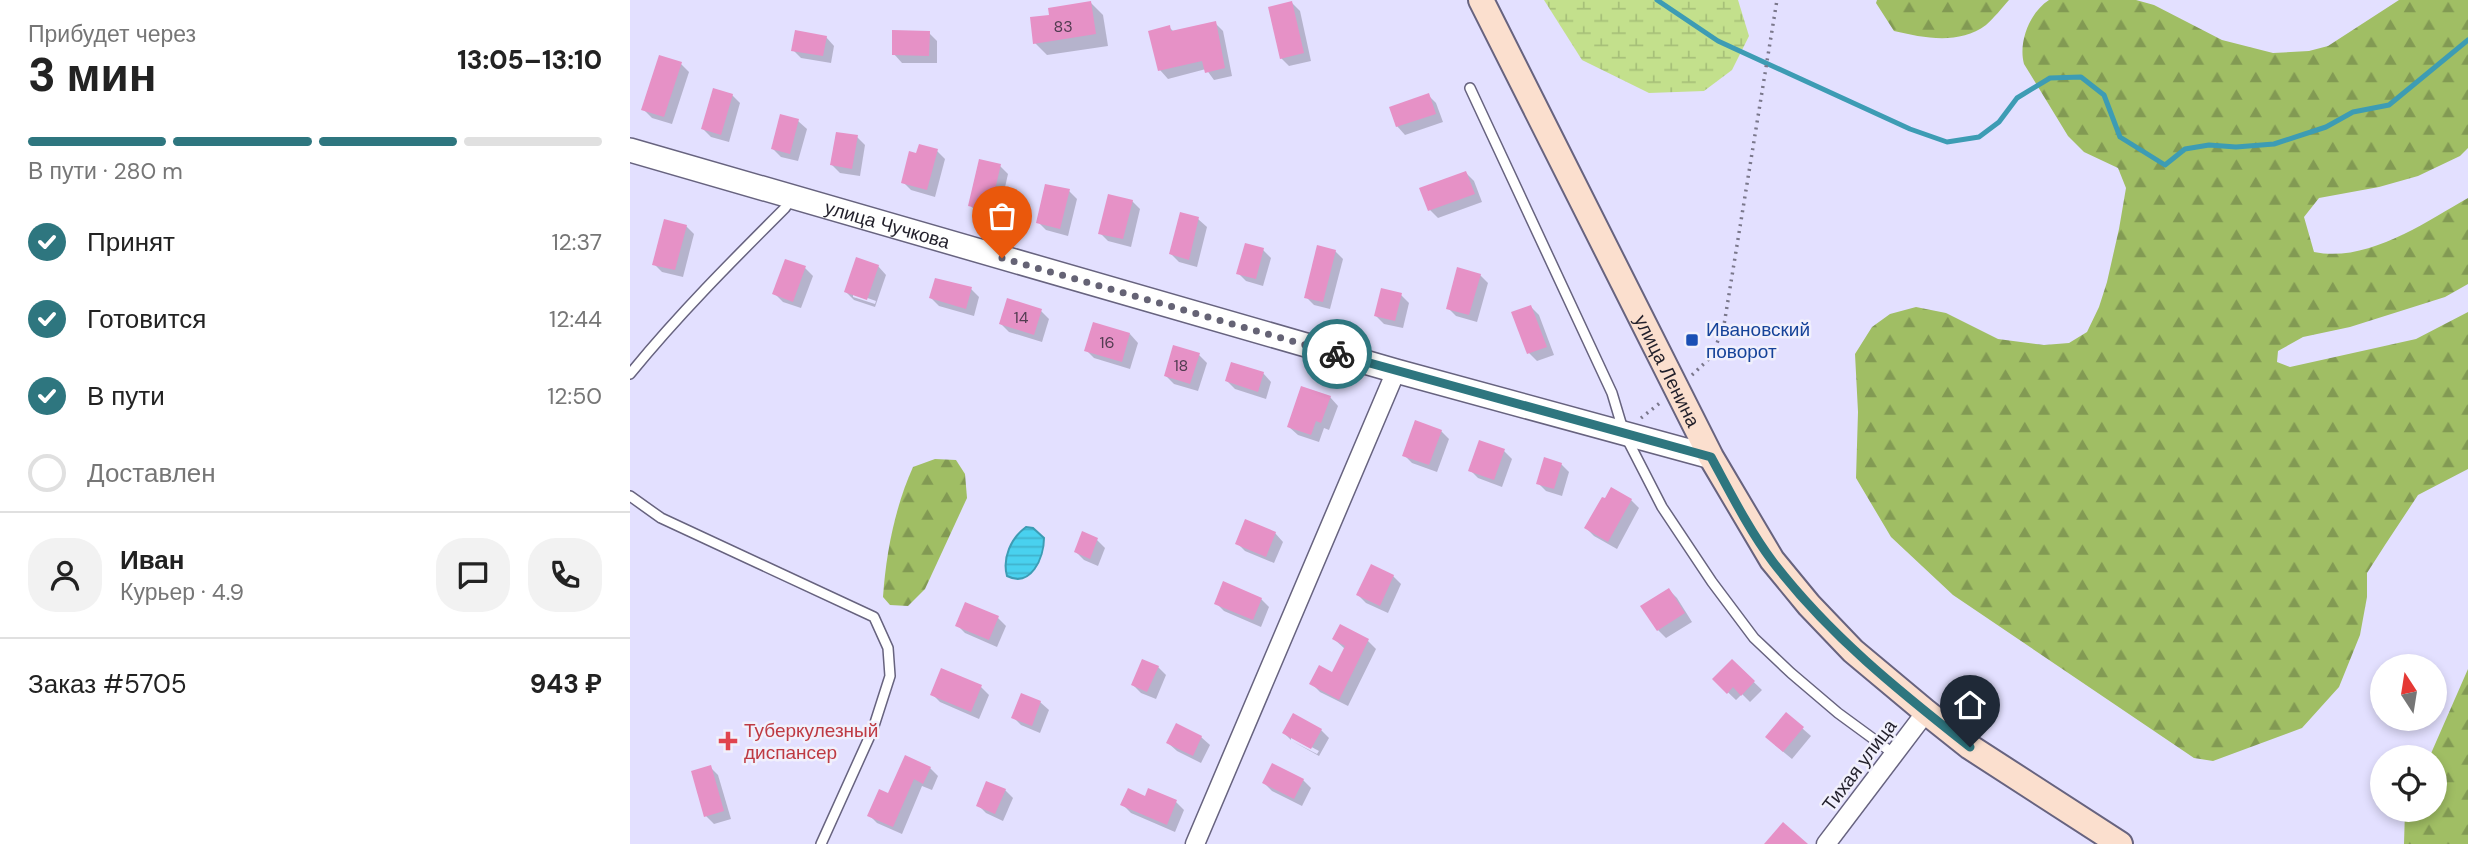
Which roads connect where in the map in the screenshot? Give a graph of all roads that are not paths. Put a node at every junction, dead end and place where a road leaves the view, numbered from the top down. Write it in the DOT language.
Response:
graph roads {
  1 [pos="1481,0"];
  2 [pos="1471,88"];
  3 [pos="630,150"];
  4 [pos="792,197"];
  5 [pos="1396,371"];
  6 [pos="630,374"];
  7 [pos="1624,433"];
  8 [pos="1711,457"];
  9 [pos="630,496"];
  10 [pos="1926,712"];
  11 [pos="1894,754"];
  12 [pos="821,844"];
  13 [pos="1195,844"];
  14 [pos="1826,844"];
  15 [pos="2120,844"];
  1 -- 8 [label="main road, улица Ленина"];
  2 -- 7 [label="lane"];
  3 -- 4 [label="street, улица Чучкова"];
  4 -- 5 [label="street, улица Чучкова"];
  4 -- 6 [label="lane"];
  5 -- 7 [label="street, улица Чучкова"];
  5 -- 13 [label="street"];
  7 -- 8 [label="street, улица Чучкова"];
  7 -- 11 [label="lane"];
  8 -- 10 [label="main road, улица Ленина"];
  9 -- 12 [label="lane"];
  10 -- 11 [label="street, Тихая улица"];
  10 -- 15 [label="main road, улица Ленина"];
  11 -- 14 [label="street, Тихая улица"];
}
